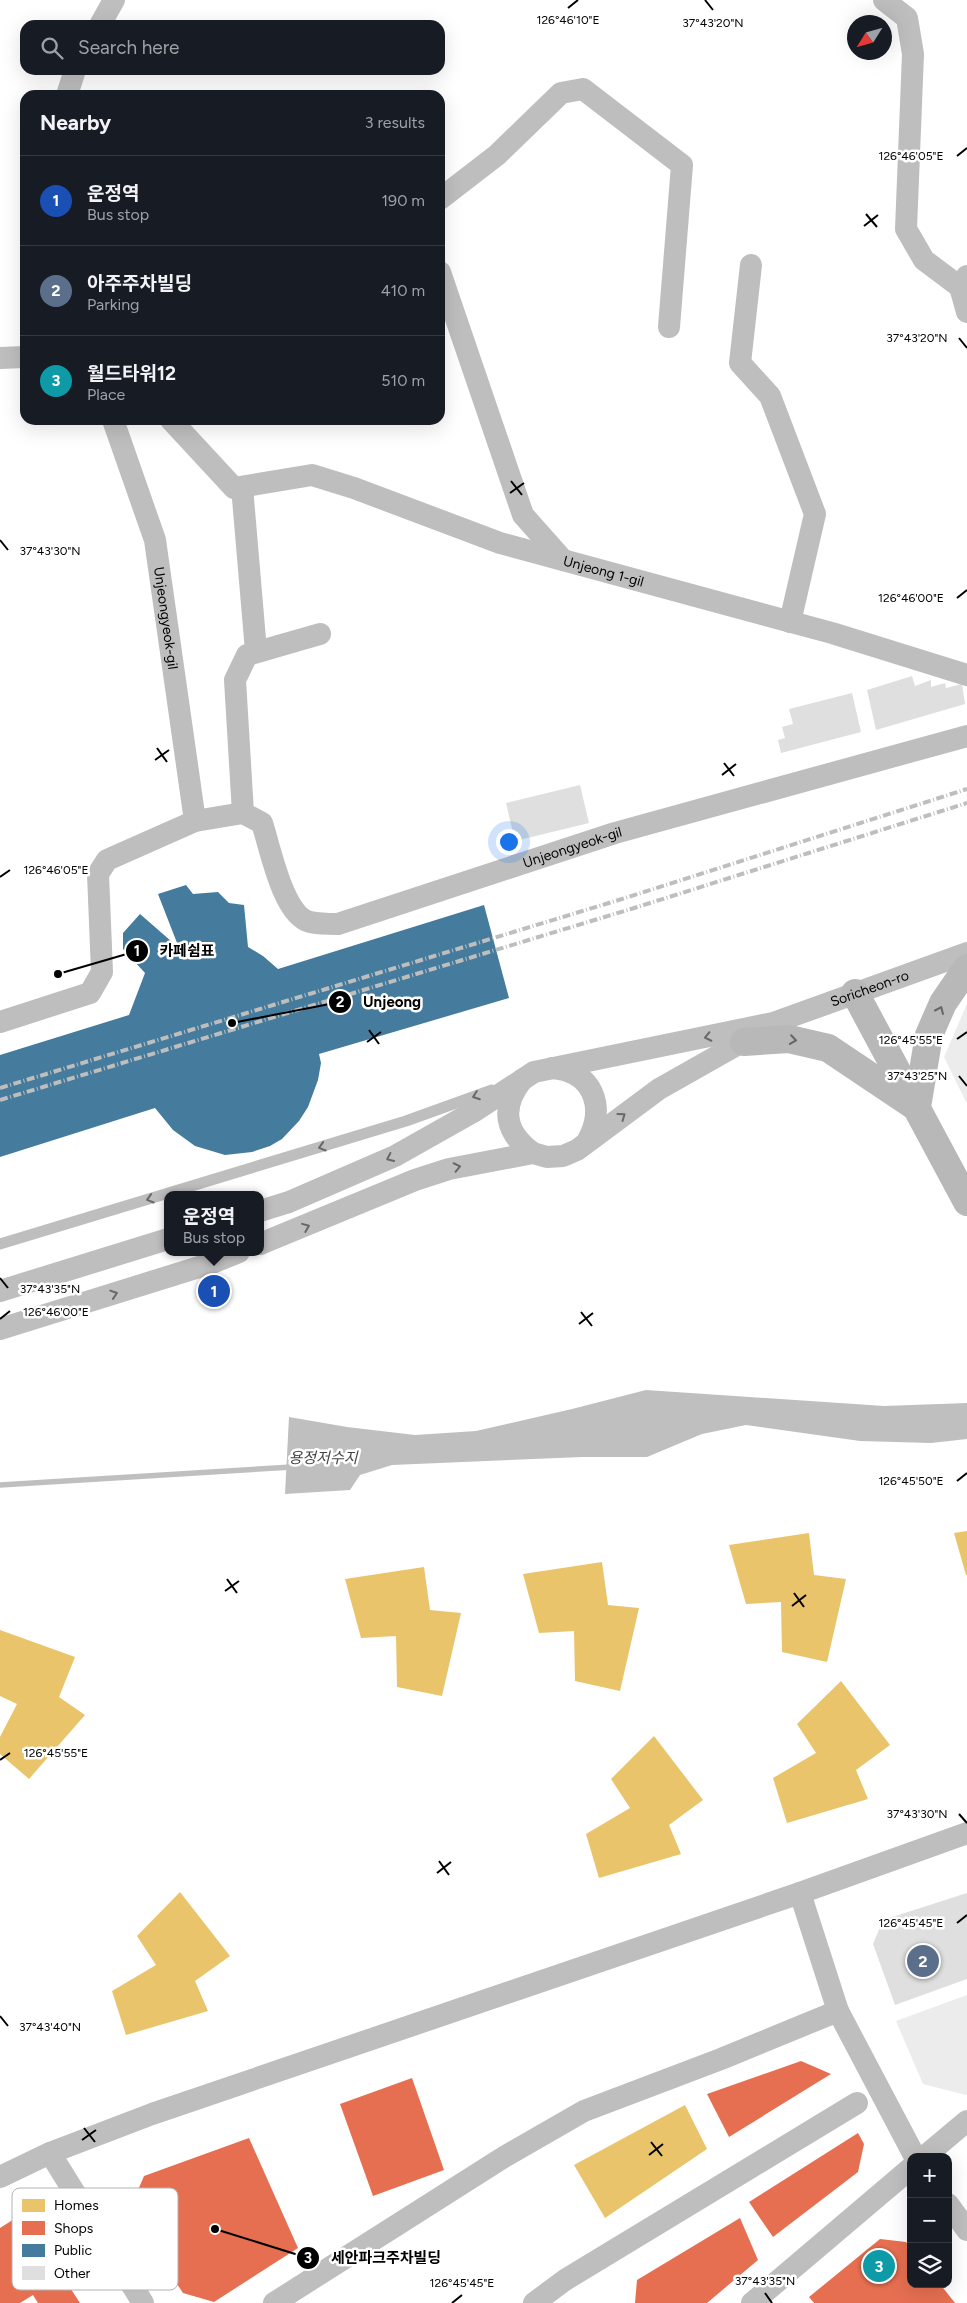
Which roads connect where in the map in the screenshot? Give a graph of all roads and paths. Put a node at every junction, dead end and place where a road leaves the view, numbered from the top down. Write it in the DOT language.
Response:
graph roads {
  1 [pos="114,0"];
  2 [pos="884,0"];
  3 [pos="103,20"];
  4 [pos="73,75"];
  5 [pos="69,90"];
  6 [pos="445,195"];
  7 [pos="751,265"];
  8 [pos="963,281"];
  9 [pos="445,287"];
  10 [pos="967,312"];
  11 [pos="669,327"];
  12 [pos="20,357"];
  13 [pos="0,358"];
  14 [pos="116,425"];
  15 [pos="176,425"];
  16 [pos="242,487"];
  17 [pos="564,560"];
  18 [pos="790,622"];
  19 [pos="320,634"];
  20 [pos="256,650"];
  21 [pos="967,675"];
  22 [pos="967,736"];
  23 [pos="243,813"];
  24 [pos="195,821"];
  25 [pos="967,945"];
  26 [pos="967,953"];
  27 [pos="967,968"];
  28 [pos="909,974"];
  29 [pos="855,993"];
  30 [pos="0,1022"];
  31 [pos="773,1023"];
  32 [pos="744,1042"];
  33 [pos="548,1068"];
  34 [pos="522,1079"];
  35 [pos="917,1108"];
  36 [pos="588,1140"];
  37 [pos="533,1153"];
  38 [pos="176,1191"];
  39 [pos="164,1195"];
  40 [pos="967,1202"];
  41 [pos="264,1210"];
  42 [pos="164,1240"];
  43 [pos="264,1242"];
  44 [pos="0,1244"];
  45 [pos="228,1256"];
  46 [pos="0,1291"];
  47 [pos="0,1328"];
  48 [pos="967,1833"];
  49 [pos="800,1893"];
  50 [pos="838,2011"];
  51 [pos="856,2103"];
  52 [pos="967,2121"];
  53 [pos="50,2153"];
  54 [pos="913,2153"];
  55 [pos="929,2153"];
  56 [pos="907,2171"];
  57 [pos="0,2177"];
  58 [pos="72,2188"];
  59 [pos="952,2209"];
  60 [pos="967,2230"];
  61 [pos="135,2290"];
  62 [pos="143,2303"];
  63 [pos="274,2303"];
  64 [pos="534,2303"];
  65 [pos="752,2303"];
  1 -- 3 [label="street"];
  2 -- 8 [label="street"];
  4 -- 5 [label="street"];
  6 -- 11 [label="street"];
  7 -- 18 [label="street"];
  8 -- 10 [label="street"];
  9 -- 17 [label="street"];
  12 -- 13 [label="street"];
  14 -- 24 [label="street, Unjeongyeok-gil"];
  15 -- 16 [label="street"];
  16 -- 17 [label="street, Unjeong 1-gil"];
  16 -- 20 [label="street"];
  17 -- 18 [label="street, Unjeong 1-gil"];
  18 -- 21 [label="street, Unjeong 1-gil"];
  19 -- 20 [label="street"];
  20 -- 23 [label="street"];
  22 -- 23 [label="street, Unjeongyeok-gil"];
  23 -- 24 [label="street"];
  24 -- 30 [label="street"];
  25 -- 28 [label="street"];
  26 -- 28 [label="street, Soricheon-ro"];
  35 -- 27 [label="street, one-way"];
  28 -- 29 [label="street, Soricheon-ro"];
  29 -- 31 [label="street, Soricheon-ro"];
  29 -- 35 [label="street"];
  31 -- 32 [label="street"];
  31 -- 33 [label="street, one-way"];
  32 -- 35 [label="street, one-way"];
  36 -- 32 [label="street, one-way"];
  33 -- 34 [label="street"];
  33 -- 36 [label="street"];
  34 -- 37 [label="street"];
  34 -- 38 [label="lane, one-way"];
  34 -- 41 [label="street, one-way"];
  35 -- 40 [label="street"];
  36 -- 37 [label="street"];
  43 -- 37 [label="street, one-way"];
  39 -- 44 [label="lane, one-way"];
  42 -- 46 [label="street"];
  47 -- 45 [label="street, one-way"];
  48 -- 49 [label="street"];
  49 -- 50 [label="street"];
  49 -- 53 [label="street"];
  50 -- 54 [label="street"];
  50 -- 63 [label="street"];
  51 -- 64 [label="street"];
  52 -- 55 [label="street"];
  53 -- 57 [label="street"];
  53 -- 58 [label="street"];
  56 -- 65 [label="street"];
  59 -- 60 [label="street"];
  61 -- 62 [label="street"];
}
